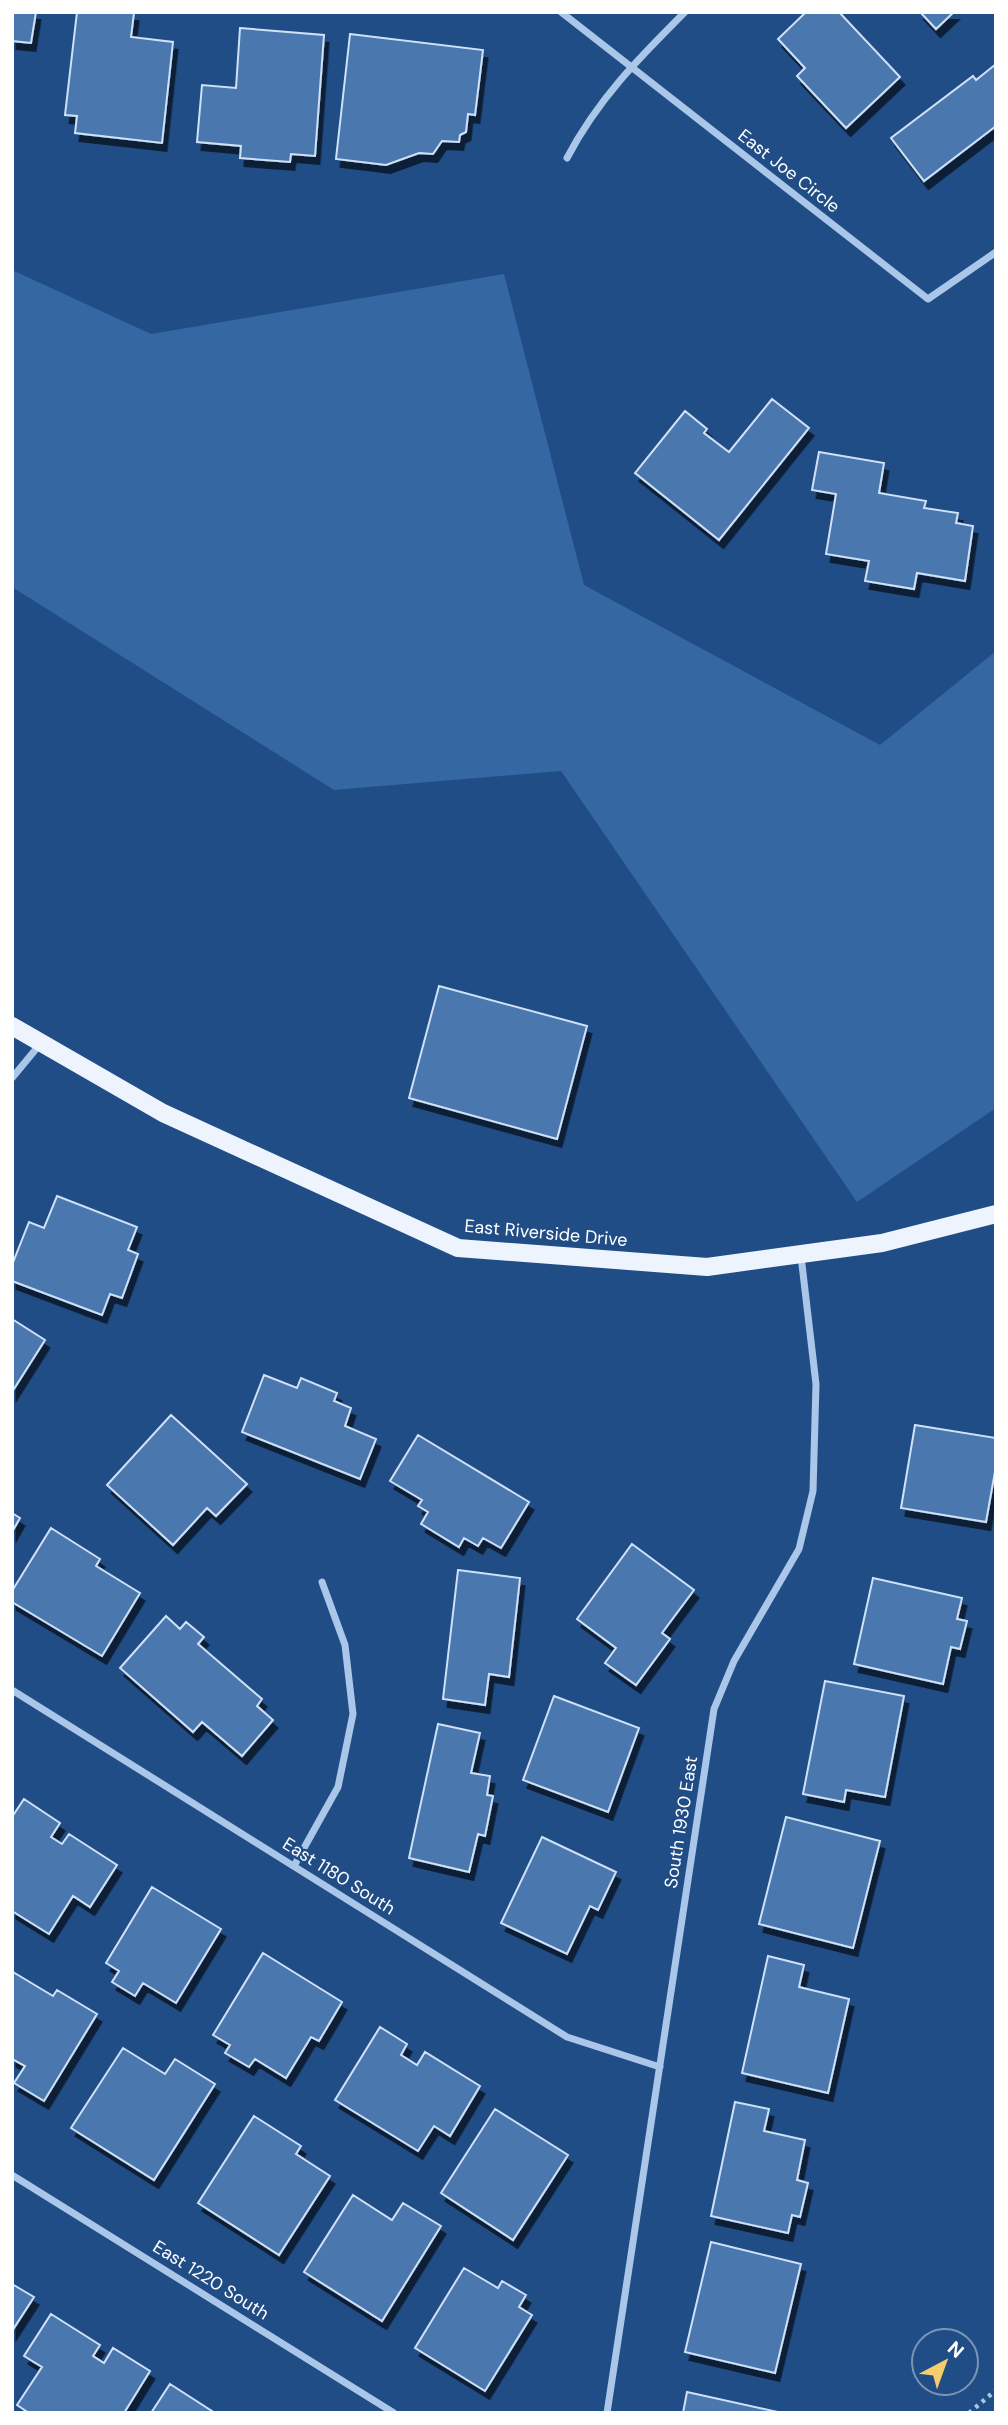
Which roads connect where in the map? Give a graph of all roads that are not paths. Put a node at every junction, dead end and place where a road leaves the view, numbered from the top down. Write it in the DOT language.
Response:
graph roads {
  1 [pos="561,12"];
  2 [pos="685,12"];
  3 [pos="630,67"];
  4 [pos="567,158"];
  5 [pos="996,252"];
  6 [pos="12,1026"];
  7 [pos="41,1043"];
  8 [pos="12,1078"];
  9 [pos="996,1214"];
  10 [pos="801,1254"];
  11 [pos="322,1582"];
  12 [pos="12,1690"];
  13 [pos="294,1866"];
  14 [pos="660,2067"];
  15 [pos="12,2175"];
  16 [pos="394,2413"];
  17 [pos="607,2413"];
  1 -- 3 [label="street, East Joe Circle"];
  2 -- 3 [label="street"];
  3 -- 4 [label="street"];
  3 -- 5 [label="street, East Joe Circle"];
  6 -- 7 [label="main road, East Riverside Drive"];
  7 -- 8 [label="street"];
  7 -- 10 [label="main road, East Riverside Drive"];
  9 -- 10 [label="main road, East Riverside Drive"];
  10 -- 14 [label="street, South 1930 East"];
  11 -- 13 [label="street"];
  12 -- 13 [label="street, East 1180 South"];
  13 -- 14 [label="street, East 1180 South"];
  14 -- 17 [label="street, South 1930 East"];
  15 -- 16 [label="street, East 1220 South"];
}
